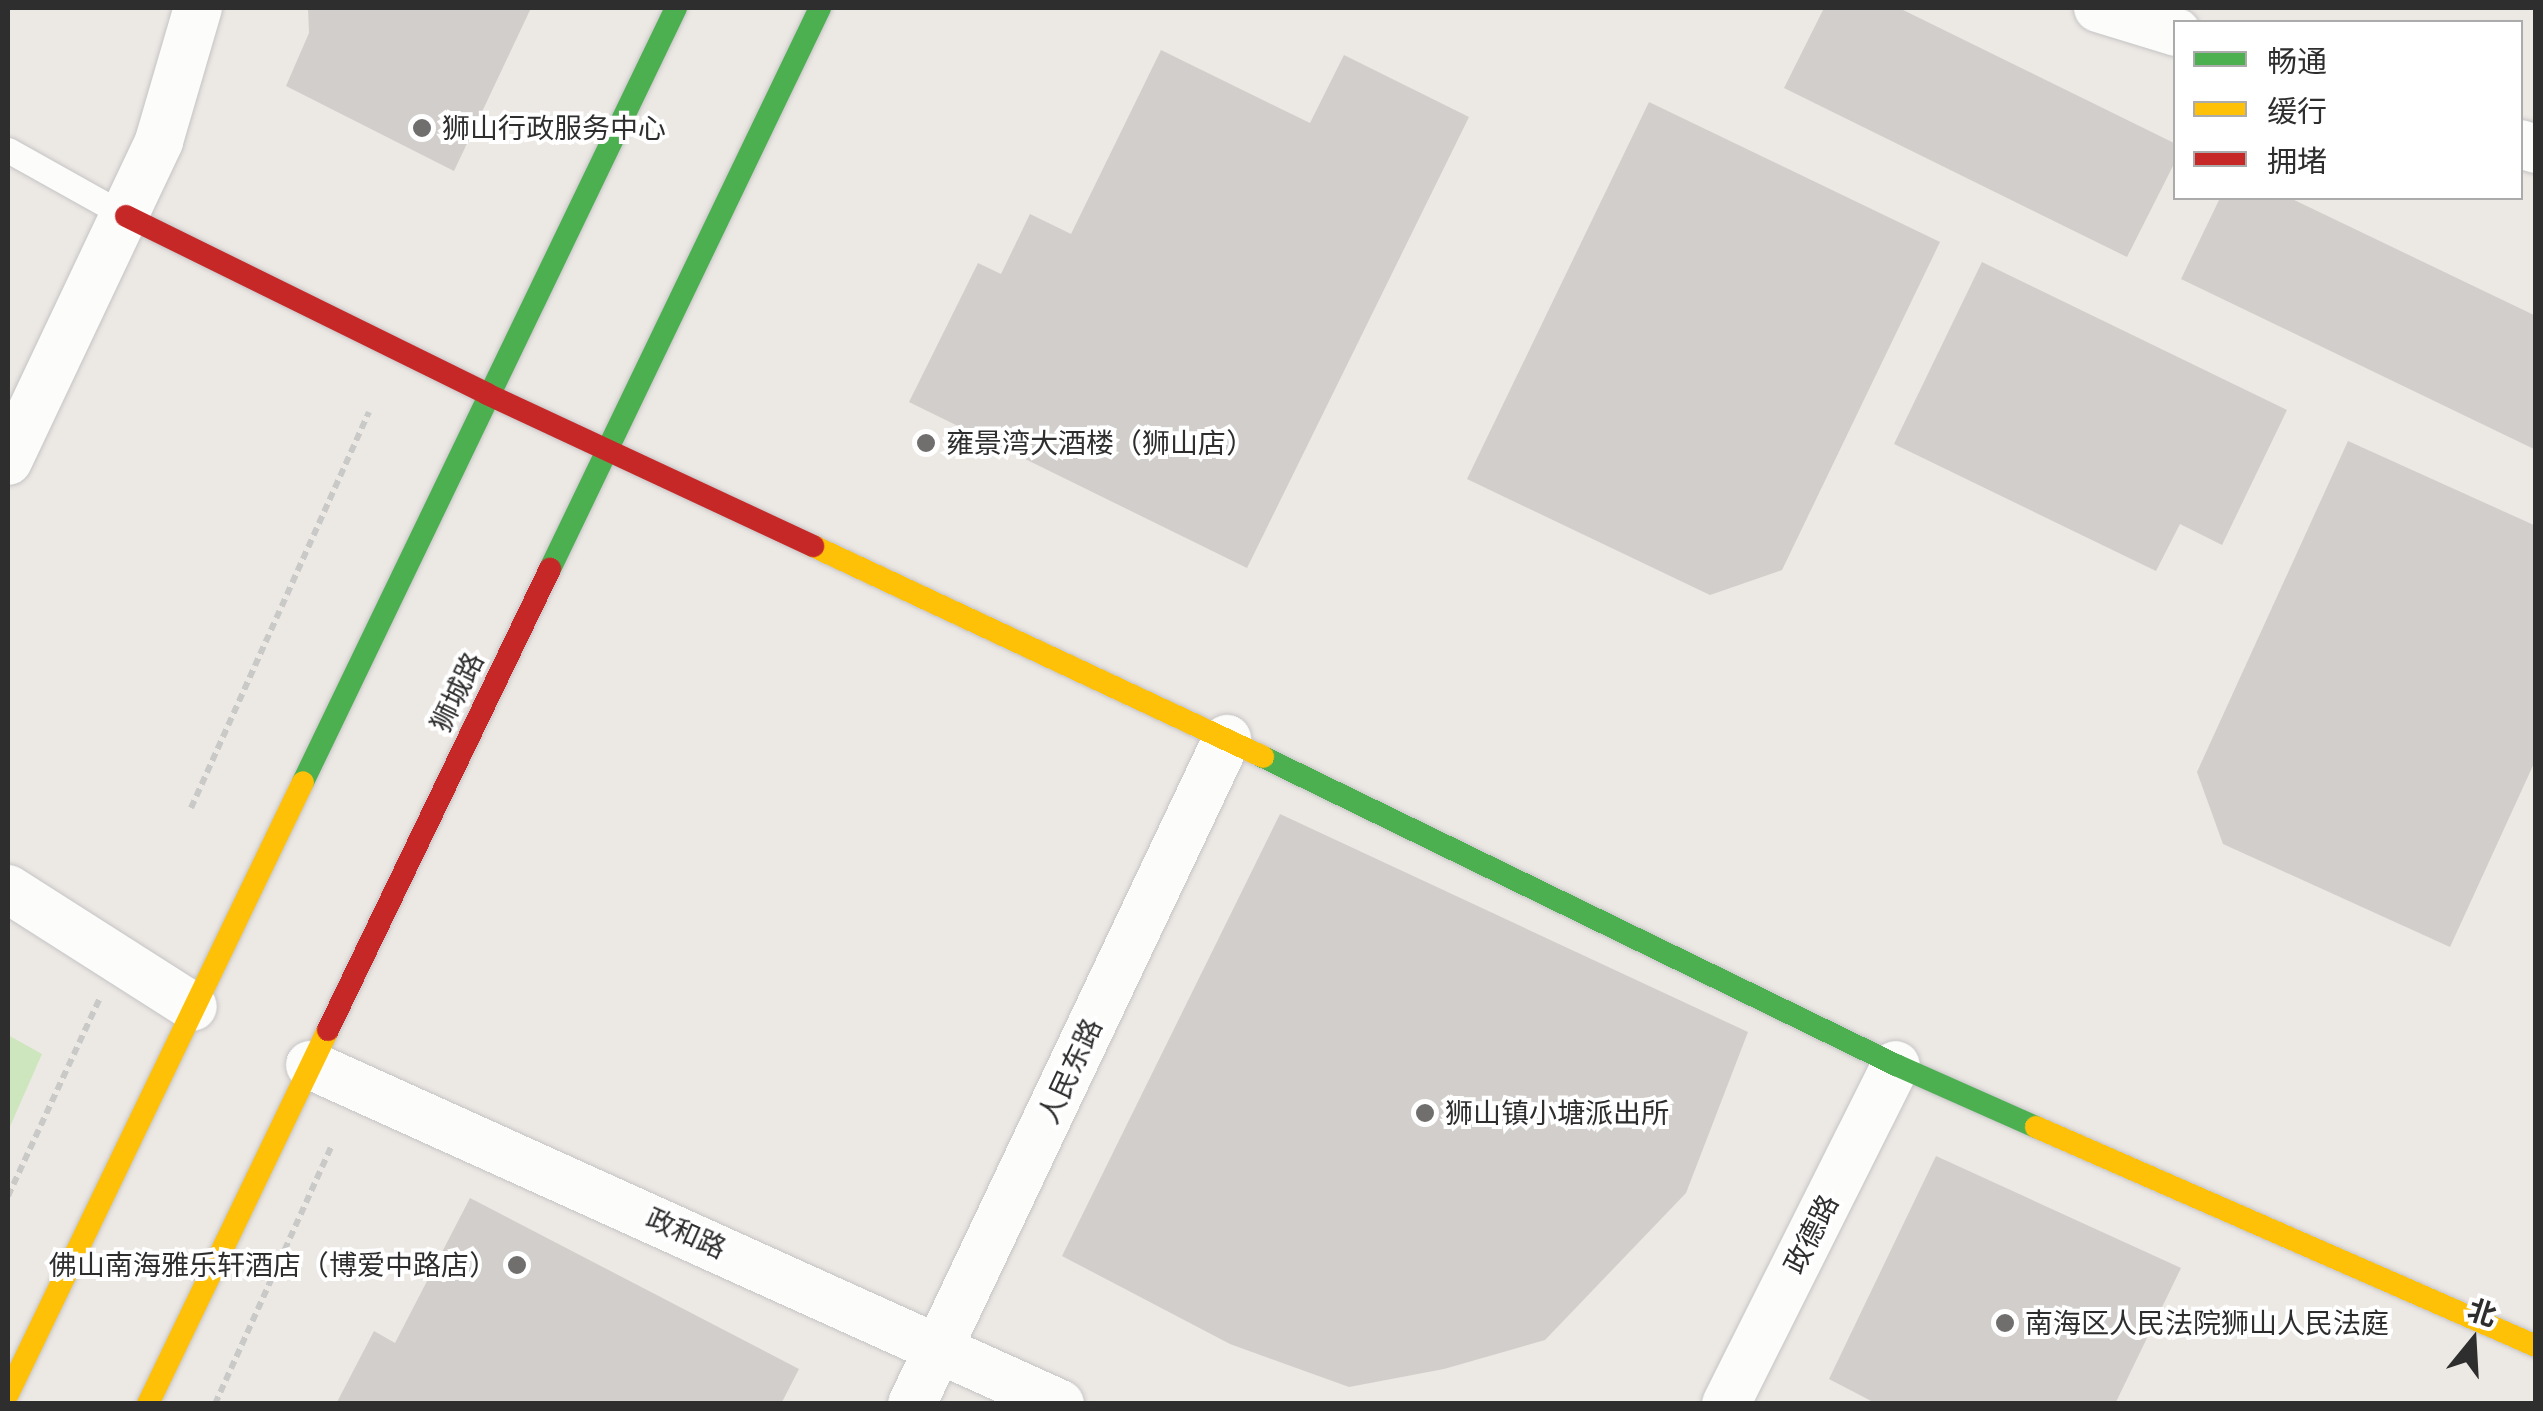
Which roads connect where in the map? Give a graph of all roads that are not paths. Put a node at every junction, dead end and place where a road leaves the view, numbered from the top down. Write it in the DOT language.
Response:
graph roads {
  1 [pos="198,8"];
  2 [pos="676,8"];
  3 [pos="820,8"];
  4 [pos="2098,8"];
  5 [pos="2173,31"];
  6 [pos="8,150"];
  7 [pos="126,216"];
  8 [pos="487,394"];
  9 [pos="608,448"];
  10 [pos="8,461"];
  11 [pos="1227,739"];
  12 [pos="8,889"];
  13 [pos="193,1007"];
  14 [pos="310,1065"];
  15 [pos="1896,1065"];
  16 [pos="2536,1346"];
  17 [pos="939,1347"];
  18 [pos="8,1394"];
  19 [pos="148,1404"];
  20 [pos="912,1404"];
  21 [pos="1060,1404"];
  22 [pos="1726,1404"];
  1 -- 7 [label="street"];
  2 -- 8 [label="street"];
  3 -- 9 [label="street, 狮城路"];
  4 -- 5 [label="street"];
  6 -- 7 [label="lane"];
  7 -- 8 [label="street"];
  7 -- 10 [label="street"];
  8 -- 9 [label="street"];
  8 -- 13 [label="street"];
  9 -- 11 [label="street"];
  9 -- 14 [label="street, 狮城路"];
  11 -- 15 [label="street"];
  11 -- 17 [label="street, 人民东路"];
  12 -- 13 [label="street"];
  13 -- 18 [label="street"];
  14 -- 17 [label="street, 政和路"];
  14 -- 19 [label="street, 狮城路"];
  15 -- 16 [label="street"];
  15 -- 22 [label="street, 政德路"];
  17 -- 20 [label="street, 人民东路"];
  17 -- 21 [label="street, 政和路"];
}
